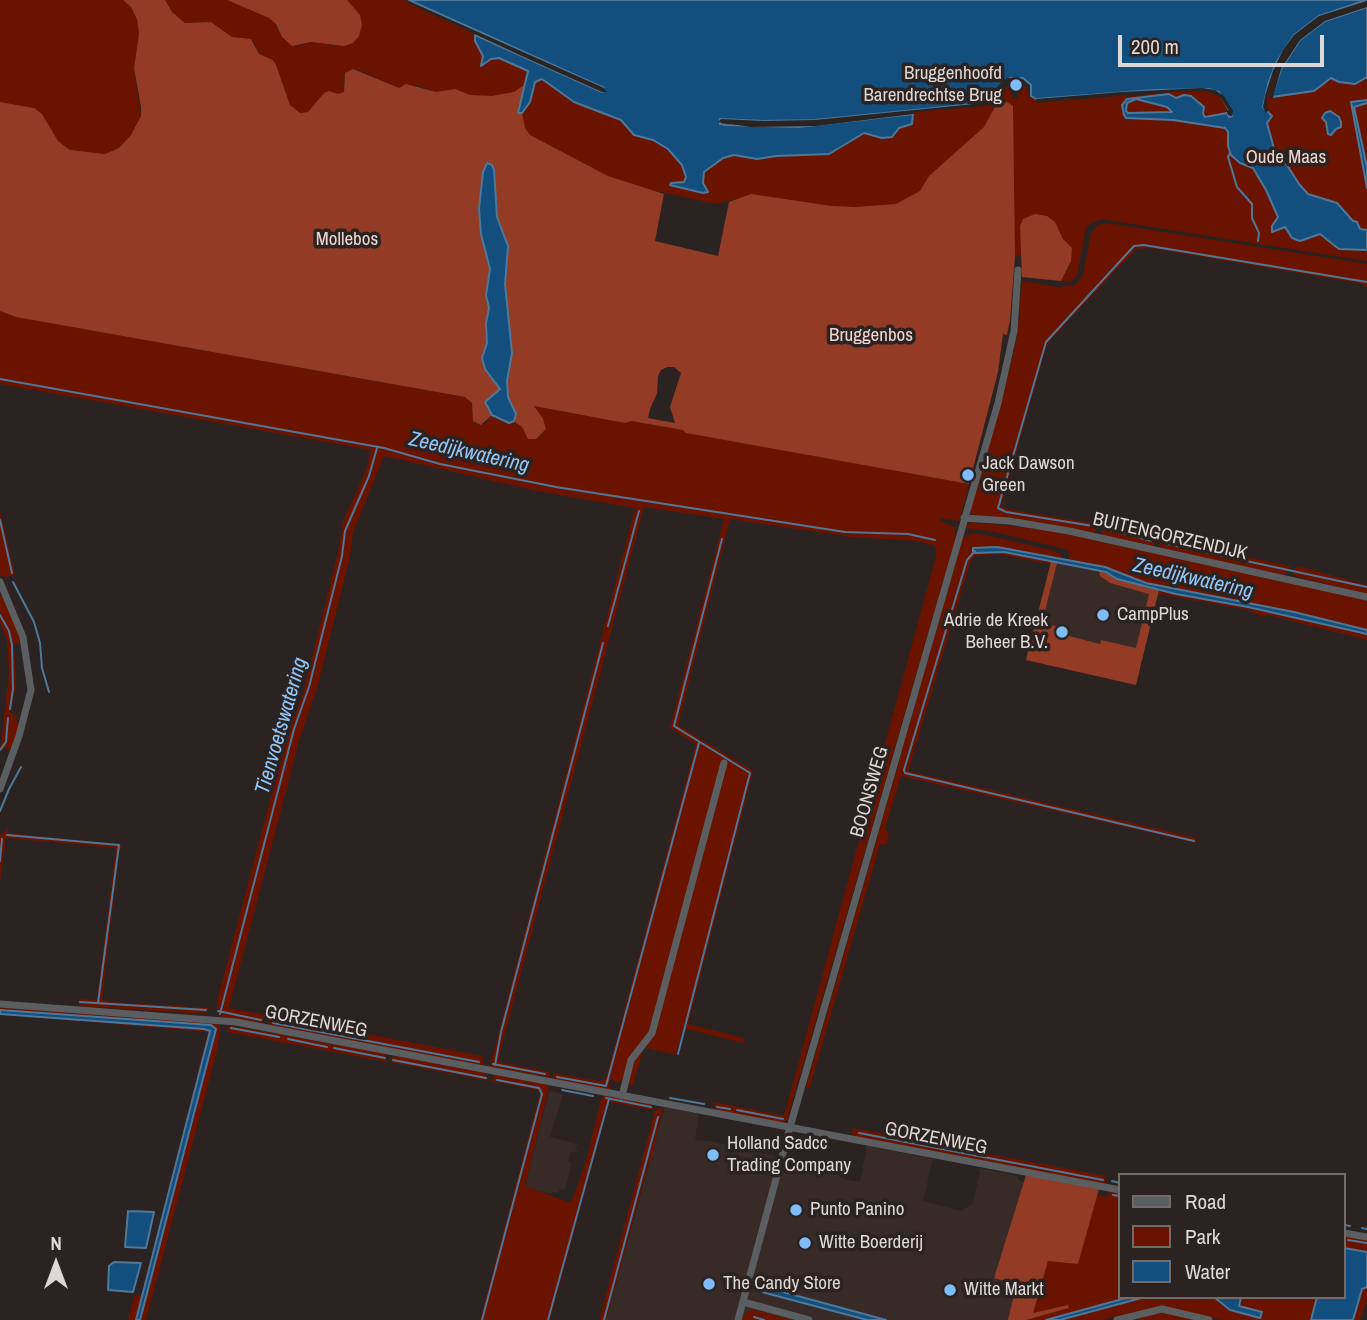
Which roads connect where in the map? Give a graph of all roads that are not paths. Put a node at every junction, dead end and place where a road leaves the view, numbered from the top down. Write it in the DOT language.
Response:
graph roads {
  1 [pos="1018,270"];
  2 [pos="964,518"];
  3 [pos="0,582"];
  4 [pos="1367,597"];
  5 [pos="724,763"];
  6 [pos="0,789"];
  7 [pos="0,1004"];
  8 [pos="622,1096"];
  9 [pos="790,1128"];
  10 [pos="1118,1190"];
  11 [pos="1346,1233"];
  12 [pos="1367,1237"];
  13 [pos="743,1302"];
  14 [pos="1128,1319"];
  15 [pos="738,1320"];
  16 [pos="809,1320"];
  17 [pos="1117,1320"];
  18 [pos="1209,1320"];
  1 -- 2 [label="street, BOONSWEG"];
  2 -- 4 [label="street, BUITENGORZENDIJK"];
  2 -- 9 [label="street, BOONSWEG"];
  3 -- 6 [label="street"];
  5 -- 8 [label="street"];
  7 -- 8 [label="street, GORZENWEG"];
  8 -- 9 [label="street, GORZENWEG"];
  9 -- 10 [label="street, GORZENWEG"];
  9 -- 13 [label="street, BOONSWEG"];
  11 -- 12 [label="street"];
  13 -- 15 [label="street, BOONSWEG"];
  13 -- 16 [label="street"];
  14 -- 17 [label="street"];
  14 -- 18 [label="street"];
}
